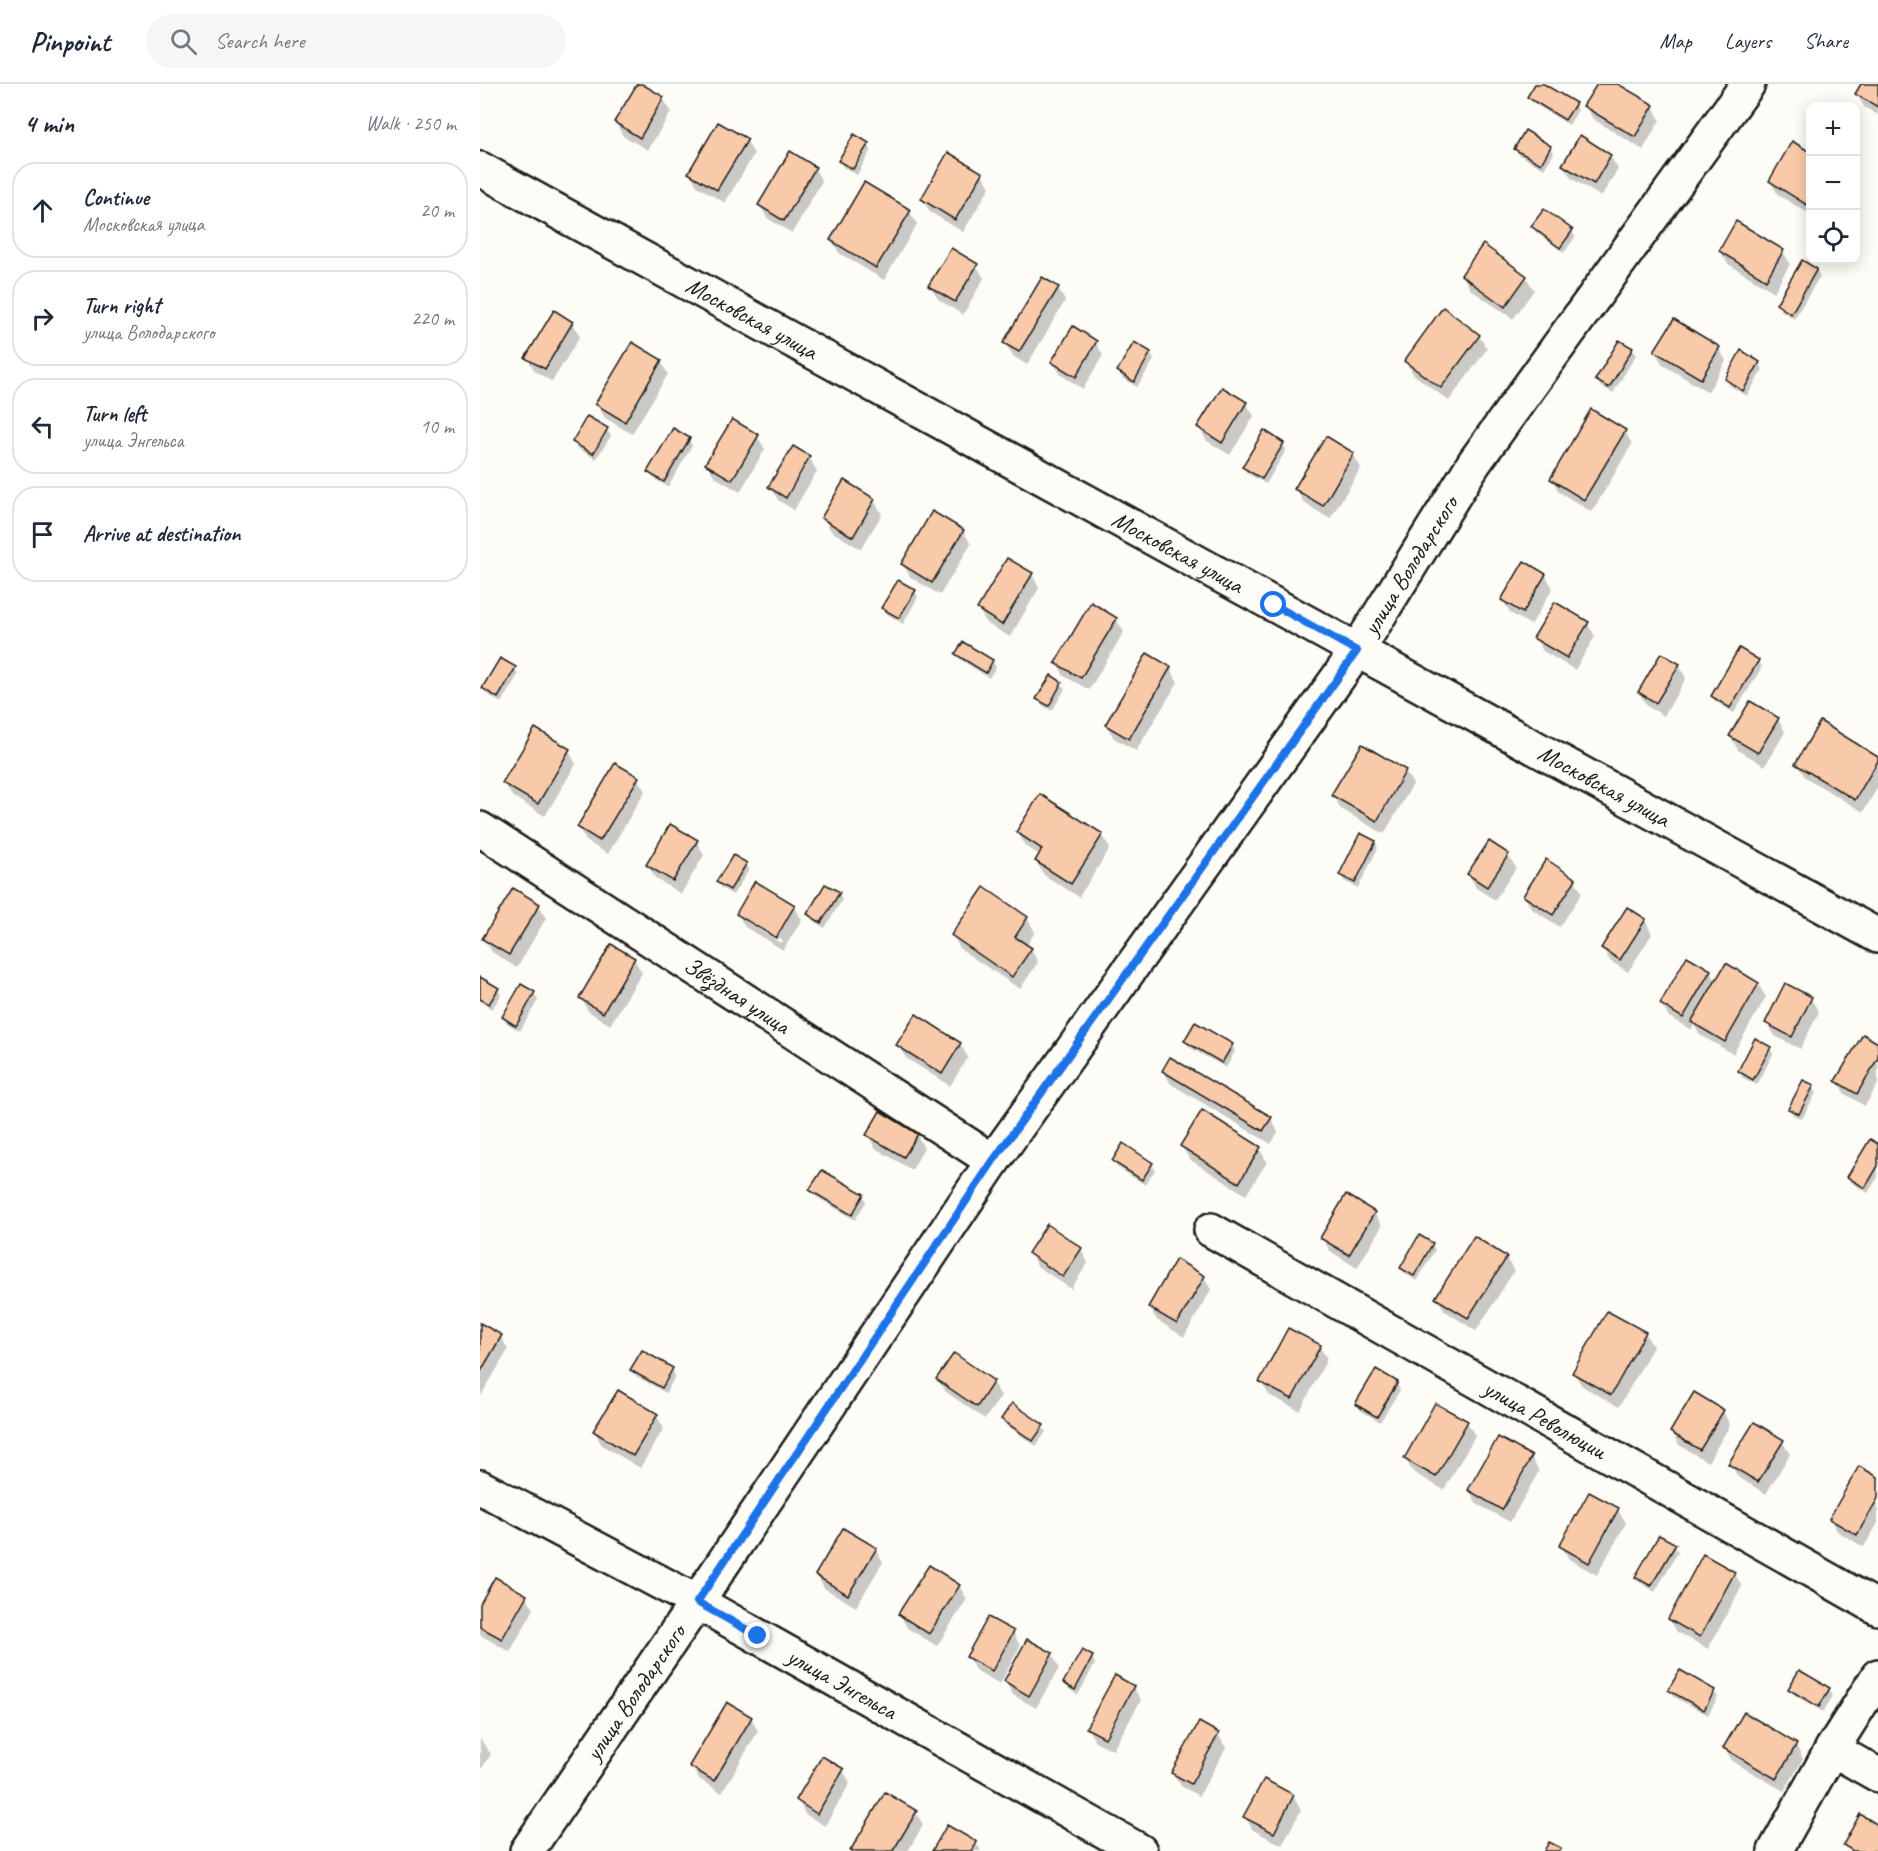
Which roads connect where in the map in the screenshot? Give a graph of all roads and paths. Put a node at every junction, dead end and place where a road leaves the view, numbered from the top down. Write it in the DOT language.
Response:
graph roads {
  1 [pos="1748,84"];
  2 [pos="480,169"];
  3 [pos="1357,651"];
  4 [pos="480,829"];
  5 [pos="1878,936"];
  6 [pos="993,1161"];
  7 [pos="1211,1230"];
  8 [pos="480,1487"];
  9 [pos="697,1602"];
  10 [pos="1878,1608"];
  11 [pos="1878,1676"];
  12 [pos="1832,1749"];
  13 [pos="1878,1775"];
  14 [pos="527,1851"];
  15 [pos="1140,1851"];
  16 [pos="1775,1851"];
  1 -- 3 [label="street, улица Володарского"];
  2 -- 3 [label="street, Московская улица"];
  3 -- 5 [label="street, Московская улица"];
  3 -- 6 [label="street, улица Володарского"];
  4 -- 6 [label="street, Звёздная улица"];
  6 -- 9 [label="street, улица Володарского"];
  7 -- 10 [label="street, улица Революции"];
  8 -- 9 [label="street, улица Энгельса"];
  9 -- 14 [label="street, улица Володарского"];
  9 -- 15 [label="street, улица Энгельса"];
  11 -- 12 [label="street"];
  12 -- 13 [label="street"];
  12 -- 16 [label="street"];
}
